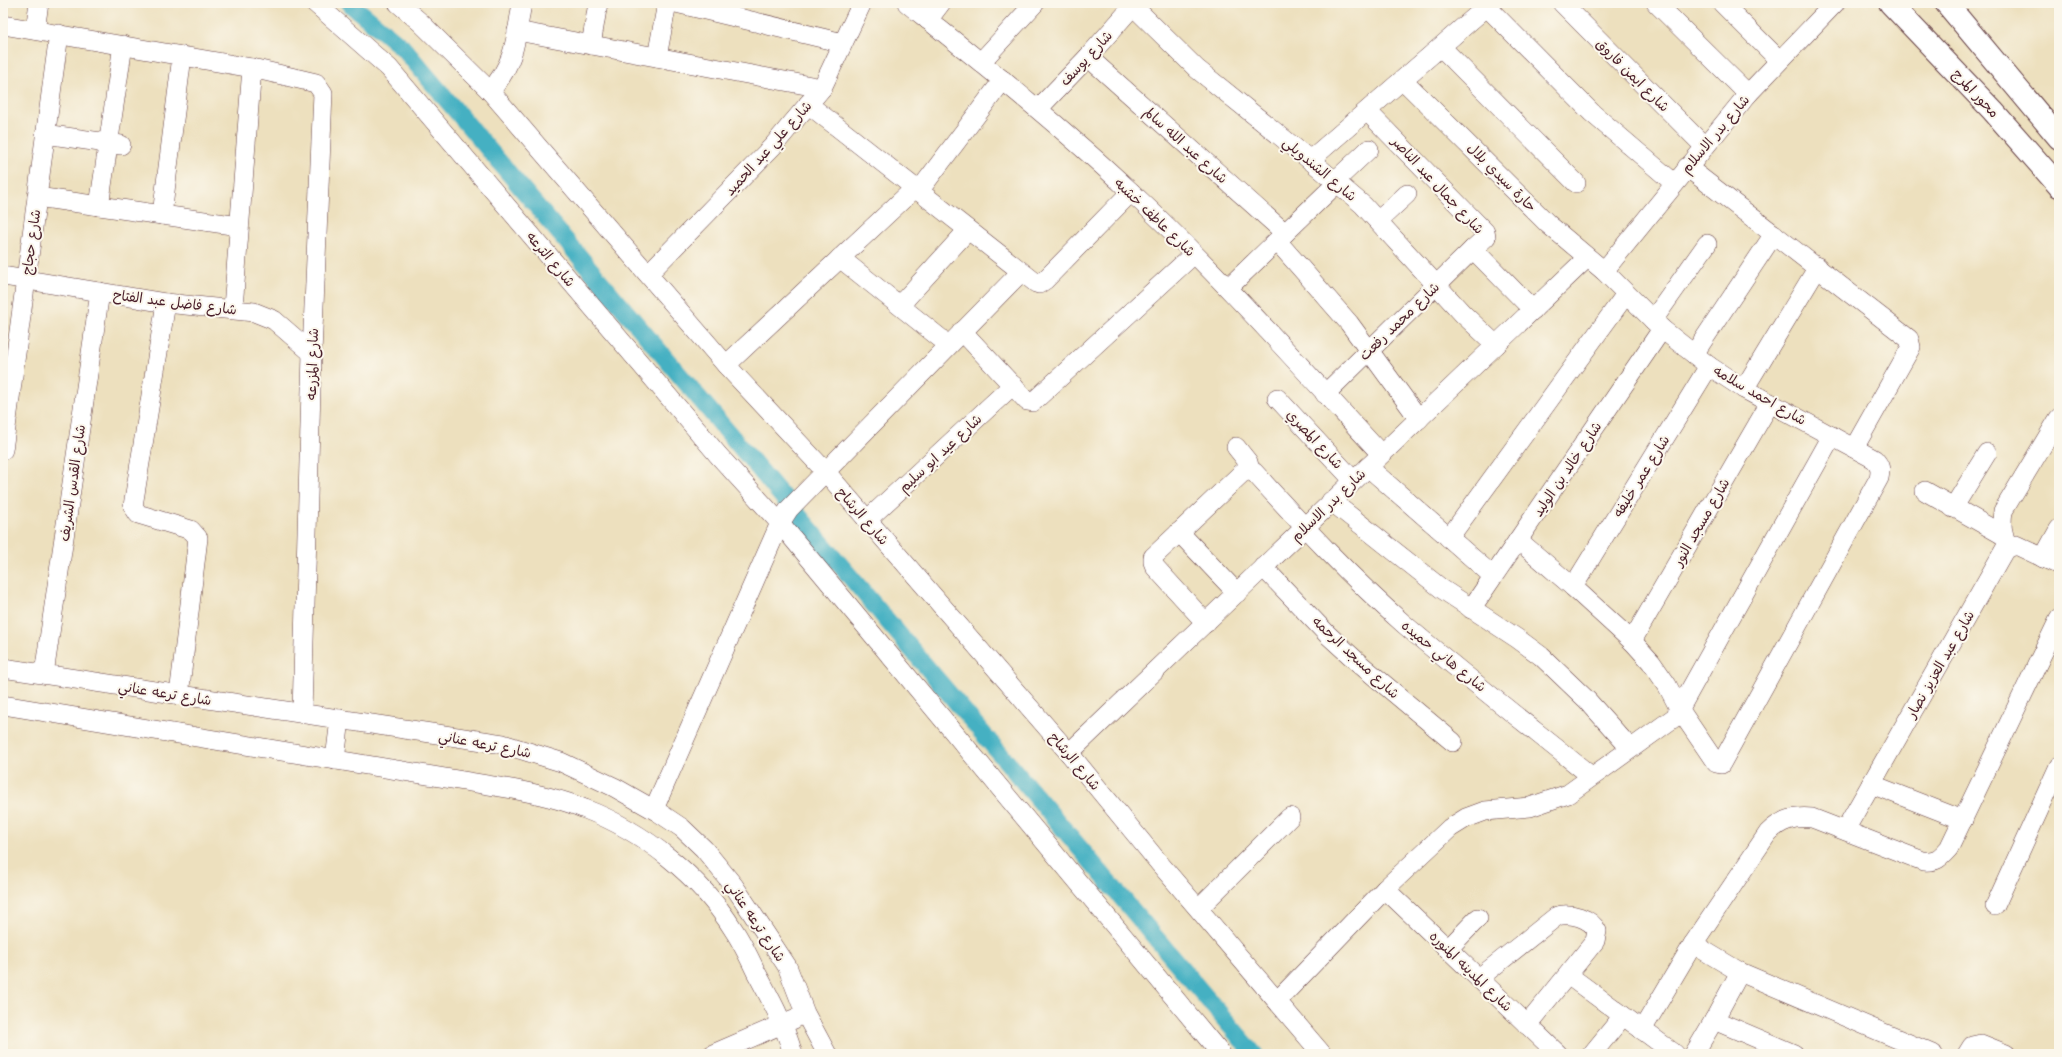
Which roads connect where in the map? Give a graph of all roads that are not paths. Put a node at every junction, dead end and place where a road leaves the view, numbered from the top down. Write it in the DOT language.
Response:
graph roads {
  1 [pos="39,3"];
  2 [pos="315,3"];
  3 [pos="398,3"];
  4 [pos="522,3"];
  5 [pos="598,3"];
  6 [pos="666,3"];
  7 [pos="676,3"];
  8 [pos="862,3"];
  9 [pos="907,3"];
  10 [pos="941,3"];
  11 [pos="1035,3"];
  12 [pos="1562,3"];
  13 [pos="1656,3"];
  14 [pos="1722,3"];
  15 [pos="1835,3"];
  16 [pos="1890,3"];
  17 [pos="1946,3"];
  18 [pos="1131,4"];
  19 [pos="1489,5"];
  20 [pos="928,20"];
  21 [pos="3,25"];
  22 [pos="35,30"];
  23 [pos="517,31"];
  24 [pos="59,34"];
  25 [pos="843,43"];
  26 [pos="123,45"];
  27 [pos="591,45"];
  28 [pos="1440,47"];
  29 [pos="182,56"];
  30 [pos="657,57"];
  31 [pos="1088,57"];
  32 [pos="1779,60"];
  33 [pos="981,62"];
  34 [pos="252,68"];
  35 [pos="1003,80"];
  36 [pos="1403,80"];
  37 [pos="822,88"];
  38 [pos="490,91"];
  39 [pos="1748,94"];
  40 [pos="808,104"];
  41 [pos="1038,108"];
  42 [pos="1367,111"];
  43 [pos="45,134"];
  44 [pos="2059,138"];
  45 [pos="115,144"];
  46 [pos="1704,146"];
  47 [pos="1369,149"];
  48 [pos="1310,160"];
  49 [pos="1687,168"];
  50 [pos="1336,182"];
  51 [pos="1576,183"];
  52 [pos="1674,183"];
  53 [pos="2059,186"];
  54 [pos="917,189"];
  55 [pos="1132,192"];
  56 [pos="1406,194"];
  57 [pos="37,197"];
  58 [pos="99,206"];
  59 [pos="162,215"];
  60 [pos="1378,221"];
  61 [pos="239,226"];
  62 [pos="968,230"];
  63 [pos="1774,234"];
  64 [pos="1281,237"];
  65 [pos="1707,244"];
  66 [pos="1473,249"];
  67 [pos="1194,254"];
  68 [pos="840,258"];
  69 [pos="1587,258"];
  70 [pos="1818,268"];
  71 [pos="1604,271"];
  72 [pos="1020,273"];
  73 [pos="648,274"];
  74 [pos="3,276"];
  75 [pos="26,280"];
  76 [pos="1437,284"];
  77 [pos="1228,288"];
  78 [pos="100,292"];
  79 [pos="1626,294"];
  80 [pos="166,303"];
  81 [pos="900,305"];
  82 [pos="232,308"];
  83 [pos="1533,310"];
  84 [pos="1658,325"];
  85 [pos="962,331"];
  86 [pos="940,338"];
  87 [pos="1496,345"];
  88 [pos="1368,351"];
  89 [pos="312,353"];
  90 [pos="1694,354"];
  91 [pos="726,365"];
  92 [pos="1709,366"];
  93 [pos="1013,385"];
  94 [pos="1744,389"];
  95 [pos="1325,394"];
  96 [pos="1277,398"];
  97 [pos="1770,403"];
  98 [pos="2059,418"];
  99 [pos="1419,419"];
  100 [pos="1832,436"];
  101 [pos="1236,447"];
  102 [pos="1854,448"];
  103 [pos="3,450"];
  104 [pos="1987,453"];
  105 [pos="1374,460"];
  106 [pos="1250,470"];
  107 [pos="825,472"];
  108 [pos="1354,480"];
  109 [pos="1925,491"];
  110 [pos="1331,501"];
  111 [pos="1953,508"];
  112 [pos="784,516"];
  113 [pos="867,520"];
  114 [pos="1305,528"];
  115 [pos="2059,529"];
  116 [pos="1179,532"];
  117 [pos="1449,538"];
  118 [pos="1518,540"];
  119 [pos="2006,541"];
  120 [pos="2051,562"];
  121 [pos="1264,567"];
  122 [pos="1493,576"];
  123 [pos="1573,587"];
  124 [pos="1237,593"];
  125 [pos="1471,609"];
  126 [pos="2059,619"];
  127 [pos="1206,623"];
  128 [pos="1632,642"];
  129 [pos="3,668"];
  130 [pos="44,674"];
  131 [pos="179,695"];
  132 [pos="3,705"];
  133 [pos="1680,710"];
  134 [pos="302,713"];
  135 [pos="340,719"];
  136 [pos="1453,742"];
  137 [pos="1630,748"];
  138 [pos="1069,753"];
  139 [pos="335,760"];
  140 [pos="2059,766"];
  141 [pos="1591,776"];
  142 [pos="1871,784"];
  143 [pos="654,809"];
  144 [pos="1290,817"];
  145 [pos="1963,820"];
  146 [pos="1845,830"];
  147 [pos="1385,889"];
  148 [pos="1994,906"];
  149 [pos="1199,908"];
  150 [pos="1478,918"];
  151 [pos="1693,944"];
  152 [pos="1448,949"];
  153 [pos="1740,972"];
  154 [pos="1568,975"];
  155 [pos="1479,978"];
  156 [pos="1278,1000"];
  157 [pos="805,1013"];
  158 [pos="1623,1016"];
  159 [pos="1714,1020"];
  160 [pos="784,1024"];
  161 [pos="1527,1024"];
  162 [pos="1642,1030"];
  163 [pos="1670,1053"];
  164 [pos="713,1054"];
  165 [pos="793,1054"];
  166 [pos="827,1054"];
  167 [pos="1221,1054"];
  168 [pos="1322,1054"];
  169 [pos="1558,1054"];
  170 [pos="1592,1054"];
  171 [pos="1694,1054"];
  172 [pos="1794,1054"];
  173 [pos="1933,1054"];
  174 [pos="1967,1054"];
  175 [pos="2006,1054"];
  1 -- 22 [label="street"];
  2 -- 112 [label="street, شارع الترعه"];
  3 -- 38 [label="street"];
  4 -- 23 [label="street"];
  5 -- 27 [label="street"];
  6 -- 30 [label="street"];
  7 -- 25 [label="street"];
  8 -- 25 [label="street, شارع علي عبد الحميد"];
  9 -- 20 [label="street, شارع عاطف خشبه"];
  10 -- 20 [label="street"];
  11 -- 33 [label="street"];
  12 -- 46 [label="street, شارع ايمن فاروق"];
  13 -- 39 [label="street"];
  14 -- 32 [label="street"];
  15 -- 32 [label="street, شارع بدر الاسلام"];
  16 -- 53 [label="main road, محور المرج"];
  17 -- 44 [label="main road"];
  18 -- 31 [label="street, شارع يوسف"];
  18 -- 48 [label="street, شارع الشندويلي"];
  19 -- 28 [label="street"];
  19 -- 52 [label="street"];
  20 -- 33 [label="street, شارع عاطف خشبه"];
  21 -- 22 [label="street, شارع المزرعه"];
  22 -- 24 [label="street, شارع المزرعه"];
  23 -- 27 [label="street"];
  23 -- 38 [label="street"];
  24 -- 26 [label="street, شارع المزرعه"];
  24 -- 43 [label="street, شارع حجاج"];
  25 -- 37 [label="street, شارع علي عبد الحميد"];
  26 -- 29 [label="street, شارع المزرعه"];
  26 -- 45 [label="street"];
  27 -- 30 [label="street"];
  28 -- 36 [label="street"];
  28 -- 51 [label="street"];
  29 -- 34 [label="street, شارع المزرعه"];
  29 -- 59 [label="street"];
  30 -- 37 [label="street"];
  31 -- 41 [label="street, شارع يوسف"];
  31 -- 64 [label="street, شارع عبد الله سالم"];
  32 -- 39 [label="street, شارع بدر الاسلام"];
  33 -- 35 [label="street, شارع عاطف خشبه"];
  34 -- 61 [label="street"];
  34 -- 89 [label="street, شارع المزرعه"];
  35 -- 41 [label="street, شارع عاطف خشبه"];
  35 -- 54 [label="street"];
  36 -- 42 [label="street"];
  36 -- 69 [label="street, حارة سيدي بلال"];
  37 -- 40 [label="street, شارع علي عبد الحميد"];
  38 -- 73 [label="street"];
  39 -- 46 [label="street, شارع بدر الاسلام"];
  40 -- 54 [label="street"];
  40 -- 73 [label="street, شارع علي عبد الحميد"];
  41 -- 55 [label="street, شارع عاطف خشبه"];
  42 -- 48 [label="street"];
  42 -- 66 [label="street, شارع جمال عبد الناصر"];
  43 -- 45 [label="street"];
  43 -- 57 [label="street, شارع حجاج"];
  45 -- 58 [label="street"];
  46 -- 49 [label="street, شارع بدر الاسلام"];
  47 -- 50 [label="street"];
  48 -- 50 [label="street, شارع الشندويلي"];
  49 -- 52 [label="street, شارع بدر الاسلام"];
  49 -- 63 [label="street"];
  50 -- 60 [label="street, شارع الشندويلي"];
  50 -- 64 [label="street"];
  52 -- 71 [label="street, شارع بدر الاسلام"];
  54 -- 62 [label="street"];
  54 -- 68 [label="street"];
  55 -- 67 [label="street, شارع عاطف خشبه"];
  55 -- 72 [label="street"];
  56 -- 60 [label="street"];
  57 -- 58 [label="street"];
  57 -- 75 [label="street, شارع حجاج"];
  58 -- 59 [label="street"];
  59 -- 61 [label="street"];
  60 -- 76 [label="street, شارع الشندويلي"];
  61 -- 82 [label="street"];
  62 -- 72 [label="street"];
  62 -- 81 [label="street"];
  63 -- 70 [label="street"];
  63 -- 90 [label="street"];
  64 -- 77 [label="street"];
  64 -- 88 [label="street, شارع عبد الله سالم"];
  65 -- 84 [label="street, شارع خالد بن الوليد"];
  66 -- 76 [label="street, شارع محمد رفعت"];
  66 -- 83 [label="street, شارع جمال عبد الناصر"];
  67 -- 77 [label="street, شارع عاطف خشبه"];
  67 -- 93 [label="street"];
  68 -- 81 [label="street"];
  68 -- 91 [label="street"];
  69 -- 71 [label="street, حارة سيدي بلال"];
  69 -- 83 [label="street, شارع بدر الاسلام"];
  70 -- 94 [label="street"];
  70 -- 102 [label="street"];
  71 -- 79 [label="street, شارع احمد سلامه"];
  72 -- 85 [label="street"];
  73 -- 91 [label="street"];
  74 -- 75 [label="street, شارع فاضل عبد الفتاح"];
  75 -- 78 [label="street, شارع فاضل عبد الفتاح"];
  75 -- 103 [label="street, شارع حجاج"];
  76 -- 87 [label="street, شارع الشندويلي"];
  76 -- 88 [label="street, شارع محمد رفعت"];
  77 -- 95 [label="street, شارع عاطف خشبه"];
  78 -- 80 [label="street, شارع فاضل عبد الفتاح"];
  78 -- 130 [label="street, شارع القدس الشريف"];
  79 -- 84 [label="street, شارع احمد سلامه"];
  79 -- 117 [label="street"];
  80 -- 82 [label="street, شارع فاضل عبد الفتاح"];
  80 -- 131 [label="street"];
  81 -- 86 [label="street"];
  82 -- 89 [label="street, شارع فاضل عبد الفتاح"];
  83 -- 87 [label="street, شارع بدر الاسلام"];
  84 -- 90 [label="street, شارع احمد سلامه"];
  84 -- 118 [label="street, شارع خالد بن الوليد"];
  85 -- 93 [label="street"];
  85 -- 107 [label="street"];
  87 -- 99 [label="street, شارع بدر الاسلام"];
  88 -- 95 [label="street, شارع محمد رفعت"];
  88 -- 99 [label="street, شارع عبد الله سالم"];
  89 -- 134 [label="street, شارع المزرعه"];
  90 -- 92 [label="street, شارع احمد سلامه"];
  91 -- 107 [label="street"];
  92 -- 94 [label="street, شارع احمد سلامه"];
  92 -- 123 [label="street, شارع عمر خليفه"];
  93 -- 113 [label="street, شارع عيد ابو سليم"];
  94 -- 97 [label="street, شارع احمد سلامه"];
  95 -- 105 [label="street, شارع عاطف خشبه"];
  96 -- 108 [label="street, شارع المصري"];
  97 -- 100 [label="street, شارع احمد سلامه"];
  97 -- 128 [label="street, شارع مسجد النور"];
  98 -- 119 [label="street"];
  99 -- 105 [label="street, شارع بدر الاسلام"];
  100 -- 102 [label="street, شارع احمد سلامه"];
  100 -- 133 [label="street"];
  101 -- 106 [label="street, شارع هاني حميده"];
  102 -- 133 [label="street, شارع احمد سلامه"];
  104 -- 111 [label="street"];
  105 -- 108 [label="street, شارع بدر الاسلام"];
  105 -- 117 [label="street, شارع عاطف خشبه"];
  106 -- 114 [label="street, شارع هاني حميده"];
  106 -- 116 [label="street"];
  107 -- 112 [label="street"];
  107 -- 113 [label="street, شارع الرشاح"];
  108 -- 110 [label="street, شارع بدر الاسلام"];
  109 -- 111 [label="street"];
  110 -- 114 [label="street, شارع بدر الاسلام"];
  110 -- 125 [label="street"];
  111 -- 119 [label="street"];
  112 -- 143 [label="street"];
  112 -- 167 [label="street"];
  113 -- 138 [label="street, شارع الرشاح"];
  114 -- 121 [label="street, شارع بدر الاسلام"];
  114 -- 141 [label="street, شارع هاني حميده"];
  115 -- 120 [label="street"];
  116 -- 124 [label="street"];
  116 -- 127 [label="street"];
  117 -- 122 [label="street, شارع عاطف خشبه"];
  118 -- 122 [label="street, شارع خالد بن الوليد"];
  118 -- 123 [label="street"];
  119 -- 120 [label="street"];
  119 -- 142 [label="street, شارع عبد العزيز نصار"];
  121 -- 124 [label="street, شارع بدر الاسلام"];
  121 -- 136 [label="street, شارع مسجد الرحمه"];
  122 -- 125 [label="street, شارع خالد بن الوليد"];
  123 -- 128 [label="street"];
  124 -- 127 [label="street, شارع بدر الاسلام"];
  125 -- 137 [label="street"];
  126 -- 145 [label="street"];
  127 -- 138 [label="street, شارع بدر الاسلام"];
  128 -- 133 [label="street"];
  129 -- 130 [label="street, شارع ترعه عناني"];
  130 -- 131 [label="street, شارع ترعه عناني"];
  131 -- 134 [label="street, شارع ترعه عناني"];
  132 -- 139 [label="street, شارع ترعه عناني"];
  133 -- 137 [label="street"];
  134 -- 135 [label="street, شارع ترعه عناني"];
  135 -- 139 [label="street"];
  135 -- 143 [label="street, شارع ترعه عناني"];
  137 -- 141 [label="street"];
  138 -- 149 [label="street, شارع الرشاح"];
  139 -- 160 [label="street, شارع ترعه عناني"];
  140 -- 148 [label="street"];
  141 -- 147 [label="street"];
  142 -- 145 [label="street"];
  142 -- 146 [label="street, شارع عبد العزيز نصار"];
  143 -- 157 [label="street, شارع ترعه عناني"];
  144 -- 149 [label="street"];
  145 -- 146 [label="street"];
  146 -- 151 [label="street"];
  147 -- 152 [label="street, شارع المدينه المنوره"];
  147 -- 156 [label="street"];
  149 -- 156 [label="street, شارع الرشاح"];
  150 -- 152 [label="street"];
  151 -- 153 [label="street"];
  151 -- 162 [label="street"];
  152 -- 155 [label="street, شارع المدينه المنوره"];
  153 -- 159 [label="street"];
  153 -- 173 [label="street"];
  154 -- 155 [label="street"];
  154 -- 158 [label="street"];
  154 -- 161 [label="street"];
  155 -- 161 [label="street, شارع المدينه المنوره"];
  156 -- 168 [label="street, شارع الرشاح"];
  157 -- 160 [label="street"];
  157 -- 166 [label="street, شارع ترعه عناني"];
  158 -- 162 [label="street"];
  158 -- 170 [label="street"];
  159 -- 171 [label="street"];
  159 -- 172 [label="street"];
  160 -- 164 [label="street"];
  160 -- 165 [label="street, شارع ترعه عناني"];
  161 -- 169 [label="street, شارع المدينه المنوره"];
  162 -- 163 [label="street"];
  174 -- 175 [label="street"];
}
